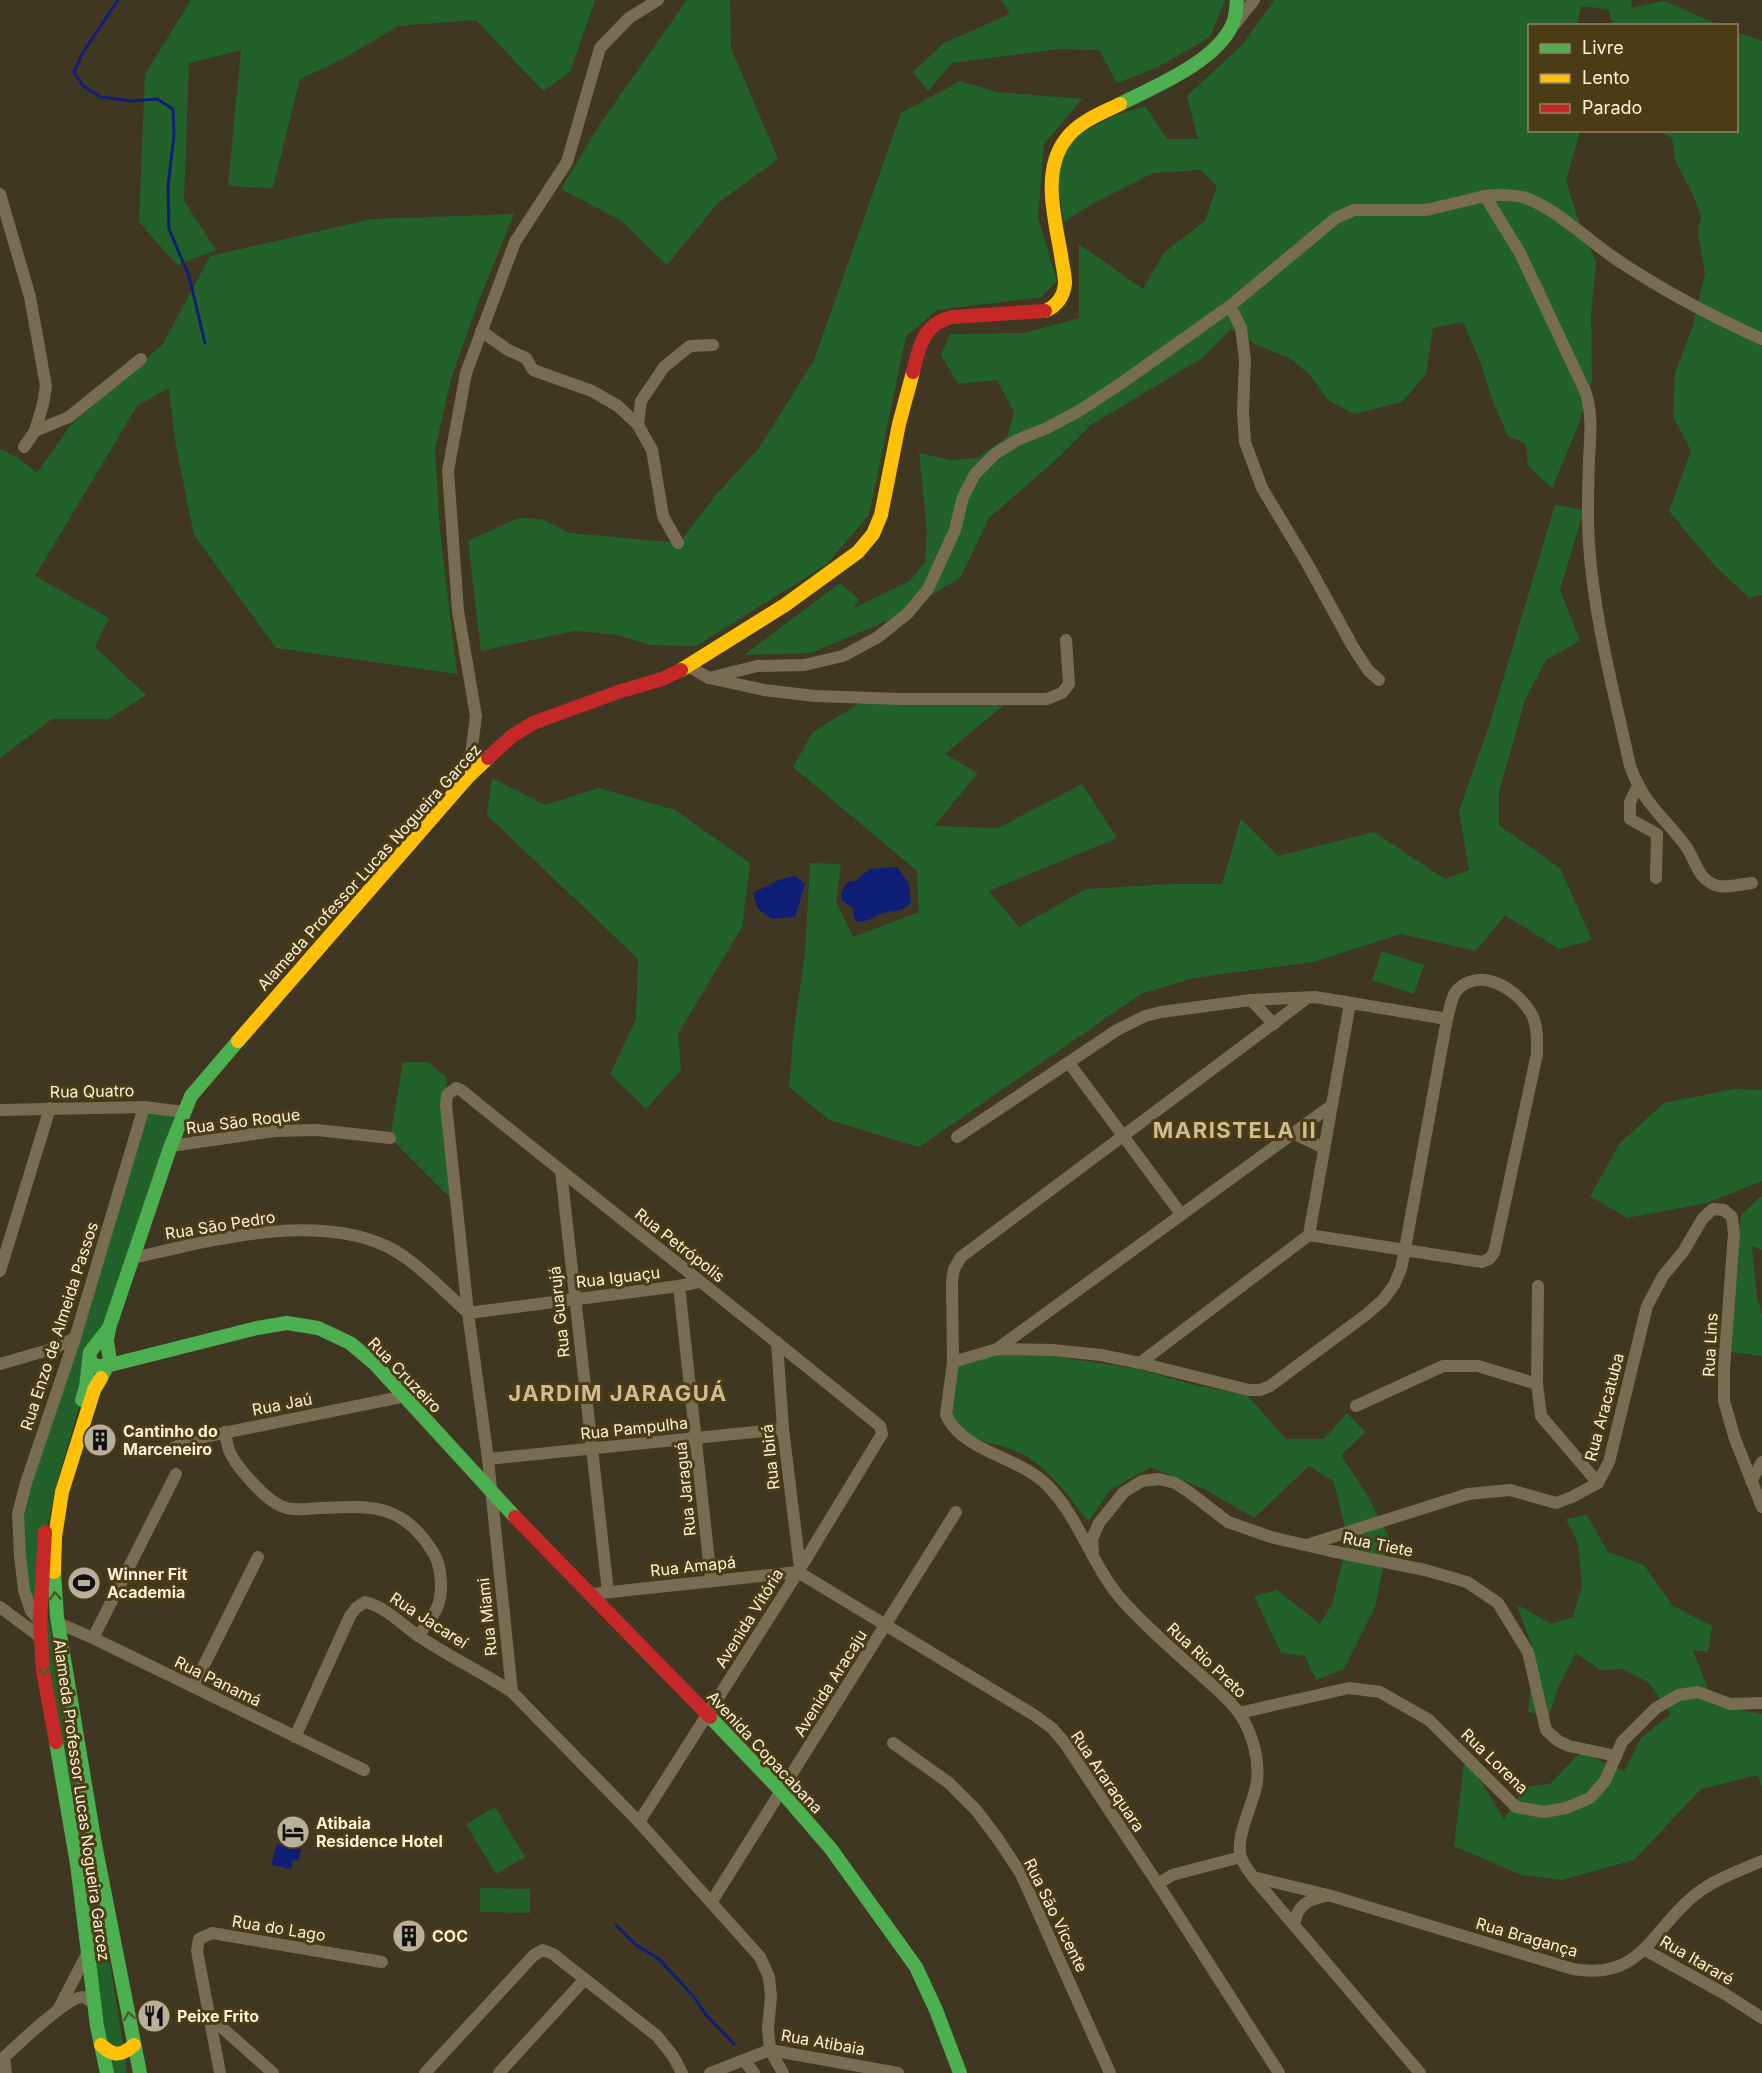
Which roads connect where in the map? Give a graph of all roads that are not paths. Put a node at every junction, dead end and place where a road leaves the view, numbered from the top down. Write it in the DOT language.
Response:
graph roads {
  1 [pos="658,0"];
  2 [pos="1237,0"];
  3 [pos="1254,0"];
  4 [pos="1235,24"];
  5 [pos="0,194"];
  6 [pos="1485,196"];
  7 [pos="1230,306"];
  8 [pos="481,331"];
  9 [pos="1762,339"];
  10 [pos="713,345"];
  11 [pos="141,359"];
  12 [pos="638,425"];
  13 [pos="35,431"];
  14 [pos="24,447"];
  15 [pos="678,543"];
  16 [pos="1066,640"];
  17 [pos="688,666"];
  18 [pos="710,678"];
  19 [pos="1379,680"];
  20 [pos="468,777"];
  21 [pos="1638,786"];
  22 [pos="1656,878"];
  23 [pos="1752,884"];
  24 [pos="1306,999"];
  25 [pos="1251,1000"];
  26 [pos="1350,1003"];
  27 [pos="1447,1019"];
  28 [pos="1274,1024"];
  29 [pos="1069,1063"];
  30 [pos="456,1088"];
  31 [pos="1332,1105"];
  32 [pos="144,1107"];
  33 [pos="50,1108"];
  34 [pos="0,1110"];
  35 [pos="184,1112"];
  36 [pos="1293,1133"];
  37 [pos="957,1137"];
  38 [pos="1123,1137"];
  39 [pos="390,1138"];
  40 [pos="171,1146"];
  41 [pos="1324,1148"];
  42 [pos="561,1171"];
  43 [pos="1724,1209"];
  44 [pos="1181,1214"];
  45 [pos="1309,1235"];
  46 [pos="1405,1249"];
  47 [pos="132,1258"];
  48 [pos="0,1270"];
  49 [pos="699,1282"];
  50 [pos="679,1286"];
  51 [pos="1538,1286"];
  52 [pos="574,1299"];
  53 [pos="468,1313"];
  54 [pos="109,1328"];
  55 [pos="75,1338"];
  56 [pos="777,1342"];
  57 [pos="109,1348"];
  58 [pos="52,1349"];
  59 [pos="997,1349"];
  60 [pos="92,1353"];
  61 [pos="131,1360"];
  62 [pos="2,1361"];
  63 [pos="953,1362"];
  64 [pos="66,1363"];
  65 [pos="1140,1363"];
  66 [pos="106,1366"];
  67 [pos="1537,1384"];
  68 [pos="406,1396"];
  69 [pos="1356,1406"];
  70 [pos="783,1429"];
  71 [pos="882,1430"];
  72 [pos="225,1432"];
  73 [pos="696,1438"];
  74 [pos="591,1449"];
  75 [pos="166,1451"];
  76 [pos="488,1459"];
  77 [pos="1762,1462"];
  78 [pos="176,1474"];
  79 [pos="1752,1481"];
  80 [pos="1598,1483"];
  81 [pos="491,1493"];
  82 [pos="1762,1507"];
  83 [pos="956,1512"];
  84 [pos="1307,1545"];
  85 [pos="20,1556"];
  86 [pos="1093,1556"];
  87 [pos="258,1557"];
  88 [pos="799,1570"];
  89 [pos="41,1576"];
  90 [pos="711,1580"];
  91 [pos="608,1592"];
  92 [pos="592,1594"];
  93 [pos="28,1604"];
  94 [pos="4,1610"];
  95 [pos="40,1620"];
  96 [pos="58,1623"];
  97 [pos="885,1625"];
  98 [pos="418,1636"];
  99 [pos="40,1637"];
  100 [pos="93,1638"];
  101 [pos="65,1661"];
  102 [pos="194,1687"];
  103 [pos="512,1692"];
  104 [pos="1762,1703"];
  105 [pos="1239,1713"];
  106 [pos="707,1714"];
  107 [pos="53,1729"];
  108 [pos="295,1737"];
  109 [pos="77,1738"];
  110 [pos="893,1743"];
  111 [pos="1616,1756"];
  112 [pos="364,1770"];
  113 [pos="781,1791"];
  114 [pos="639,1822"];
  115 [pos="1241,1857"];
  116 [pos="1762,1861"];
  117 [pos="1253,1877"];
  118 [pos="1158,1884"];
  119 [pos="1328,1895"];
  120 [pos="712,1901"];
  121 [pos="1294,1924"];
  122 [pos="1645,1950"];
  123 [pos="88,1952"];
  124 [pos="382,1962"];
  125 [pos="585,1978"];
  126 [pos="94,2005"];
  127 [pos="58,2010"];
  128 [pos="210,2017"];
  129 [pos="1762,2018"];
  130 [pos="101,2045"];
  131 [pos="134,2045"];
  132 [pos="770,2050"];
  133 [pos="2,2060"];
  134 [pos="744,2060"];
  135 [pos="6,2073"];
  136 [pos="107,2073"];
  137 [pos="140,2073"];
  138 [pos="220,2073"];
  139 [pos="273,2073"];
  140 [pos="425,2073"];
  141 [pos="499,2073"];
  142 [pos="682,2073"];
  143 [pos="710,2073"];
  144 [pos="754,2073"];
  145 [pos="783,2073"];
  146 [pos="898,2073"];
  147 [pos="960,2073"];
  148 [pos="1110,2073"];
  149 [pos="1278,2073"];
  150 [pos="1420,2073"];
  1 -- 8 [label="street"];
  2 -- 4 [label="main road"];
  3 -- 4 [label="street"];
  4 -- 17 [label="main road, Alameda Professor Lucas Nogueira Garcez"];
  5 -- 13 [label="street"];
  6 -- 7 [label="street"];
  6 -- 9 [label="street"];
  6 -- 21 [label="street"];
  7 -- 18 [label="street"];
  7 -- 19 [label="street"];
  8 -- 12 [label="street"];
  8 -- 20 [label="street"];
  10 -- 12 [label="street"];
  11 -- 13 [label="street"];
  12 -- 15 [label="street"];
  13 -- 14 [label="street"];
  16 -- 18 [label="street"];
  17 -- 18 [label="street"];
  17 -- 20 [label="main road, Alameda Professor Lucas Nogueira Garcez"];
  20 -- 35 [label="main road, Alameda Professor Lucas Nogueira Garcez"];
  21 -- 22 [label="street"];
  21 -- 23 [label="street"];
  24 -- 25 [label="street"];
  24 -- 26 [label="street"];
  24 -- 28 [label="street"];
  25 -- 28 [label="street"];
  25 -- 29 [label="street"];
  26 -- 27 [label="street"];
  26 -- 31 [label="street"];
  27 -- 46 [label="street"];
  27 -- 46 [label="street"];
  28 -- 38 [label="street"];
  29 -- 37 [label="street"];
  29 -- 38 [label="street"];
  30 -- 42 [label="street, Rua Petrópolis"];
  30 -- 53 [label="street, Rua Miami"];
  31 -- 36 [label="street"];
  31 -- 41 [label="street"];
  32 -- 33 [label="street, Rua Quatro"];
  32 -- 35 [label="street, Rua Quatro"];
  32 -- 55 [label="street, Rua Enzo de Almeida Passos"];
  33 -- 34 [label="street, Rua Quatro"];
  33 -- 48 [label="street"];
  35 -- 40 [label="main road, Alameda Professor Lucas Nogueira Garcez"];
  36 -- 41 [label="street"];
  36 -- 44 [label="street"];
  38 -- 44 [label="street"];
  38 -- 63 [label="street"];
  39 -- 40 [label="street, Rua São Roque"];
  40 -- 47 [label="main road, Alameda Professor Lucas Nogueira Garcez"];
  41 -- 45 [label="street"];
  42 -- 49 [label="street, Rua Petrópolis"];
  42 -- 52 [label="street, Rua Guarujá"];
  43 -- 79 [label="street, Rua Lins"];
  43 -- 80 [label="street, Rua Aracatuba"];
  44 -- 59 [label="street"];
  45 -- 46 [label="street"];
  45 -- 65 [label="street"];
  46 -- 65 [label="street"];
  47 -- 53 [label="street, Rua São Pedro"];
  47 -- 54 [label="main road, Alameda Professor Lucas Nogueira Garcez"];
  49 -- 50 [label="street, Rua Iguaçu"];
  49 -- 56 [label="street, Rua Petrópolis"];
  50 -- 52 [label="street, Rua Iguaçu"];
  50 -- 73 [label="street, Rua Jaraguá"];
  51 -- 67 [label="street"];
  52 -- 53 [label="street, Rua Iguaçu"];
  52 -- 74 [label="street, Rua Guarujá"];
  53 -- 76 [label="street, Rua Miami"];
  54 -- 57 [label="main road, Alameda Professor Lucas Nogueira Garcez"];
  54 -- 60 [label="main road, Alameda Professor Lucas Nogueira Garcez"];
  55 -- 58 [label="street"];
  55 -- 64 [label="street, Rua Enzo de Almeida Passos"];
  56 -- 70 [label="street, Rua Ibirá"];
  56 -- 71 [label="street, Rua Petrópolis"];
  57 -- 60 [label="main road"];
  57 -- 61 [label="main road"];
  57 -- 66 [label="main road, Alameda Professor Lucas Nogueira Garcez"];
  58 -- 62 [label="street"];
  58 -- 64 [label="street"];
  59 -- 63 [label="street"];
  59 -- 65 [label="street"];
  60 -- 66 [label="main road"];
  60 -- 89 [label="main road, Alameda Professor Lucas Nogueira Garcez"];
  61 -- 66 [label="main road, Rua Cruzeiro"];
  61 -- 68 [label="main road, Rua Cruzeiro"];
  63 -- 86 [label="street, Rua Rio Preto"];
  64 -- 85 [label="street, Rua Enzo de Almeida Passos"];
  96 -- 66 [label="main road, Alameda Professor Lucas Nogueira Garcez, one-way"];
  67 -- 69 [label="street"];
  67 -- 80 [label="street"];
  68 -- 72 [label="street, Rua Jaú"];
  68 -- 81 [label="main road, Rua Cruzeiro"];
  70 -- 73 [label="street, Rua Pampulha"];
  70 -- 88 [label="street, Rua Ibirá"];
  71 -- 88 [label="street, Avenida Vitória"];
  72 -- 75 [label="street, Rua Jaú"];
  72 -- 98 [label="street"];
  73 -- 74 [label="street, Rua Pampulha"];
  73 -- 90 [label="street, Rua Jaraguá"];
  74 -- 76 [label="street, Rua Pampulha"];
  74 -- 91 [label="street, Rua Guarujá"];
  76 -- 81 [label="street, Rua Miami"];
  77 -- 79 [label="street"];
  78 -- 100 [label="street"];
  79 -- 82 [label="street"];
  80 -- 84 [label="street, Rua Aracatuba"];
  81 -- 92 [label="main road, Avenida Copacabana"];
  81 -- 103 [label="street, Rua Miami"];
  83 -- 97 [label="street, Avenida Aracaju"];
  84 -- 86 [label="street, Rua Tiete"];
  84 -- 111 [label="street, Rua Tiete"];
  85 -- 89 [label="street"];
  85 -- 93 [label="street, Rua Enzo de Almeida Passos"];
  86 -- 105 [label="street, Rua Rio Preto"];
  87 -- 102 [label="street"];
  88 -- 90 [label="street, Rua Amapá"];
  88 -- 97 [label="street, Rua Araraquara"];
  88 -- 106 [label="street, Avenida Vitória"];
  89 -- 95 [label="main road, Alameda Professor Lucas Nogueira Garcez"];
  90 -- 91 [label="street, Rua Amapá"];
  91 -- 92 [label="street, Rua Amapá"];
  92 -- 106 [label="main road, Avenida Copacabana"];
  93 -- 94 [label="street"];
  93 -- 95 [label="street, Rua Enzo de Almeida Passos"];
  94 -- 99 [label="street"];
  95 -- 99 [label="main road, Alameda Professor Lucas Nogueira Garcez"];
  96 -- 100 [label="street, Rua Panamá"];
  96 -- 101 [label="main road, Alameda Professor Lucas Nogueira Garcez"];
  97 -- 113 [label="street, Avenida Aracaju"];
  97 -- 118 [label="street, Rua Araraquara"];
  98 -- 103 [label="street, Rua Jacareí"];
  98 -- 108 [label="street, Rua Jacareí"];
  99 -- 101 [label="main road"];
  99 -- 107 [label="main road, Alameda Professor Lucas Nogueira Garcez, one-way"];
  100 -- 102 [label="street, Rua Panamá"];
  101 -- 109 [label="main road, Alameda Professor Lucas Nogueira Garcez"];
  102 -- 108 [label="street, Rua Panamá"];
  103 -- 114 [label="street"];
  104 -- 111 [label="street, Rua Lorena"];
  105 -- 111 [label="street, Rua Lorena"];
  105 -- 115 [label="street, Rua Rio Preto"];
  106 -- 113 [label="main road, Avenida Copacabana"];
  106 -- 114 [label="street, Avenida Vitória"];
  107 -- 109 [label="main road"];
  107 -- 123 [label="main road, Alameda Professor Lucas Nogueira Garcez"];
  108 -- 112 [label="street, Rua Panamá"];
  131 -- 109 [label="main road, Alameda Professor Lucas Nogueira Garcez, one-way"];
  110 -- 148 [label="street, Rua São Vicente"];
  113 -- 120 [label="street, Avenida Aracaju"];
  113 -- 147 [label="main road, Avenida Copacabana"];
  114 -- 120 [label="street"];
  115 -- 117 [label="street"];
  115 -- 118 [label="street"];
  116 -- 122 [label="street, Rua Bragança"];
  117 -- 119 [label="street, Rua Bragança"];
  117 -- 121 [label="street"];
  118 -- 149 [label="street, Rua Araraquara"];
  119 -- 121 [label="street"];
  119 -- 122 [label="street, Rua Bragança"];
  120 -- 132 [label="street"];
  121 -- 150 [label="street"];
  122 -- 129 [label="street, Rua Itararé"];
  123 -- 126 [label="main road, Alameda Professor Lucas Nogueira Garcez"];
  123 -- 127 [label="street"];
  124 -- 128 [label="street, Rua do Lago"];
  125 -- 140 [label="street"];
  125 -- 141 [label="street"];
  125 -- 142 [label="street"];
  126 -- 127 [label="street"];
  126 -- 130 [label="main road, Alameda Professor Lucas Nogueira Garcez"];
  127 -- 133 [label="street"];
  128 -- 138 [label="street, Rua do Lago"];
  128 -- 139 [label="street"];
  130 -- 131 [label="main road"];
  130 -- 136 [label="main road, Alameda Professor Lucas Nogueira Garcez"];
  131 -- 137 [label="main road, Alameda Professor Lucas Nogueira Garcez"];
  132 -- 134 [label="street, Rua Atibaia"];
  132 -- 145 [label="street"];
  132 -- 146 [label="street, Rua Atibaia"];
  133 -- 135 [label="street"];
  134 -- 143 [label="street, Rua Atibaia"];
  134 -- 144 [label="street"];
}
